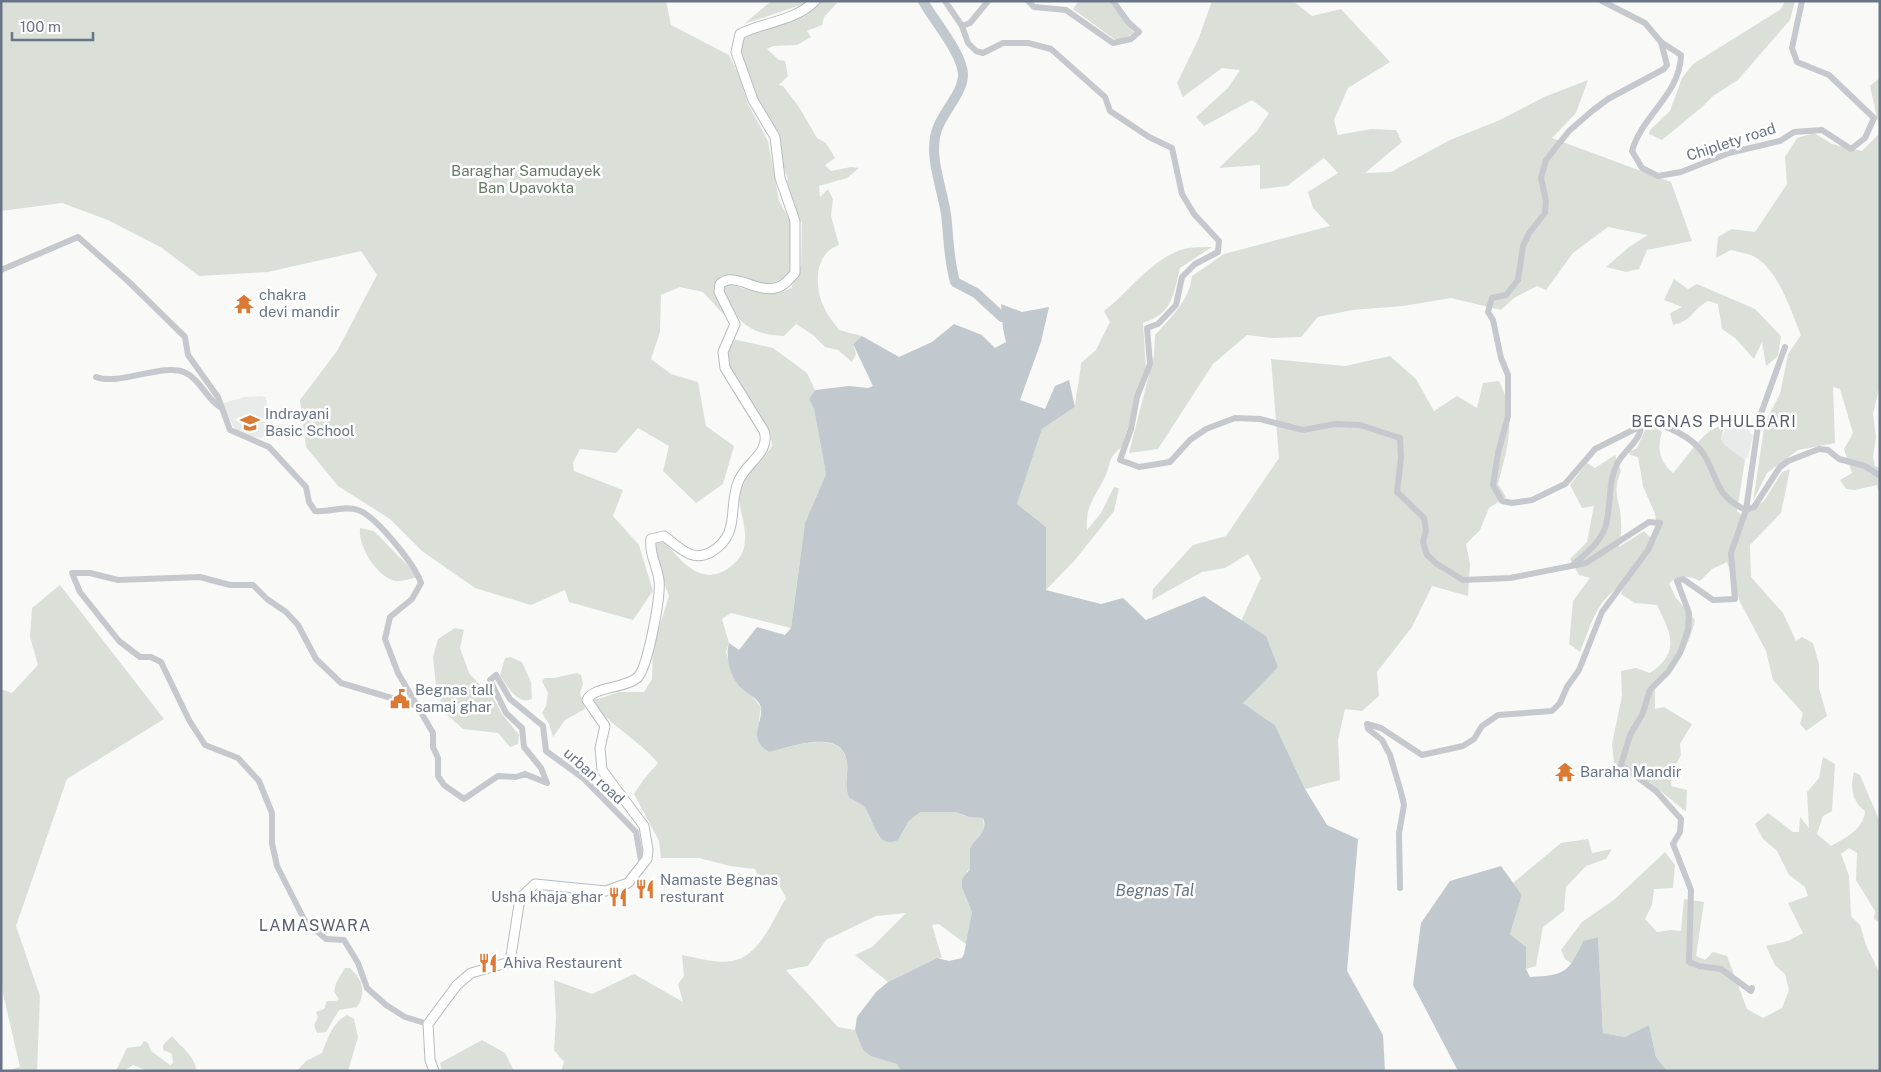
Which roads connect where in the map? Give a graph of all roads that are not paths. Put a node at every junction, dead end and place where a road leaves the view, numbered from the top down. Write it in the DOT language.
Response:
graph roads {
  1 [pos="815,1"];
  2 [pos="945,1"];
  3 [pos="988,1"];
  4 [pos="1028,1"];
  5 [pos="1113,1"];
  6 [pos="1602,1"];
  7 [pos="1802,1"];
  8 [pos="962,26"];
  9 [pos="1661,42"];
  10 [pos="1,270"];
  11 [pos="1785,347"];
  12 [pos="96,377"];
  13 [pos="220,407"];
  14 [pos="1641,426"];
  15 [pos="1880,476"];
  16 [pos="1746,510"];
  17 [pos="1572,566"];
  18 [pos="415,705"];
  19 [pos="642,868"];
  20 [pos="1400,888"];
  21 [pos="1752,988"];
  22 [pos="428,1024"];
  23 [pos="434,1071"];
  1 -- 19 [label="main road"];
  2 -- 8 [label="street"];
  3 -- 8 [label="street"];
  4 -- 5 [label="street"];
  6 -- 9 [label="street, Chiplety road"];
  7 -- 9 [label="street, Chiplety road"];
  8 -- 17 [label="street"];
  9 -- 14 [label="street"];
  10 -- 13 [label="street"];
  11 -- 16 [label="street"];
  12 -- 13 [label="street"];
  13 -- 18 [label="street, urban road"];
  14 -- 16 [label="street"];
  14 -- 17 [label="street"];
  15 -- 16 [label="street"];
  16 -- 21 [label="street"];
  17 -- 20 [label="street"];
  18 -- 19 [label="street, urban road"];
  18 -- 22 [label="street"];
  19 -- 22 [label="main road"];
  22 -- 23 [label="main road"];
}
